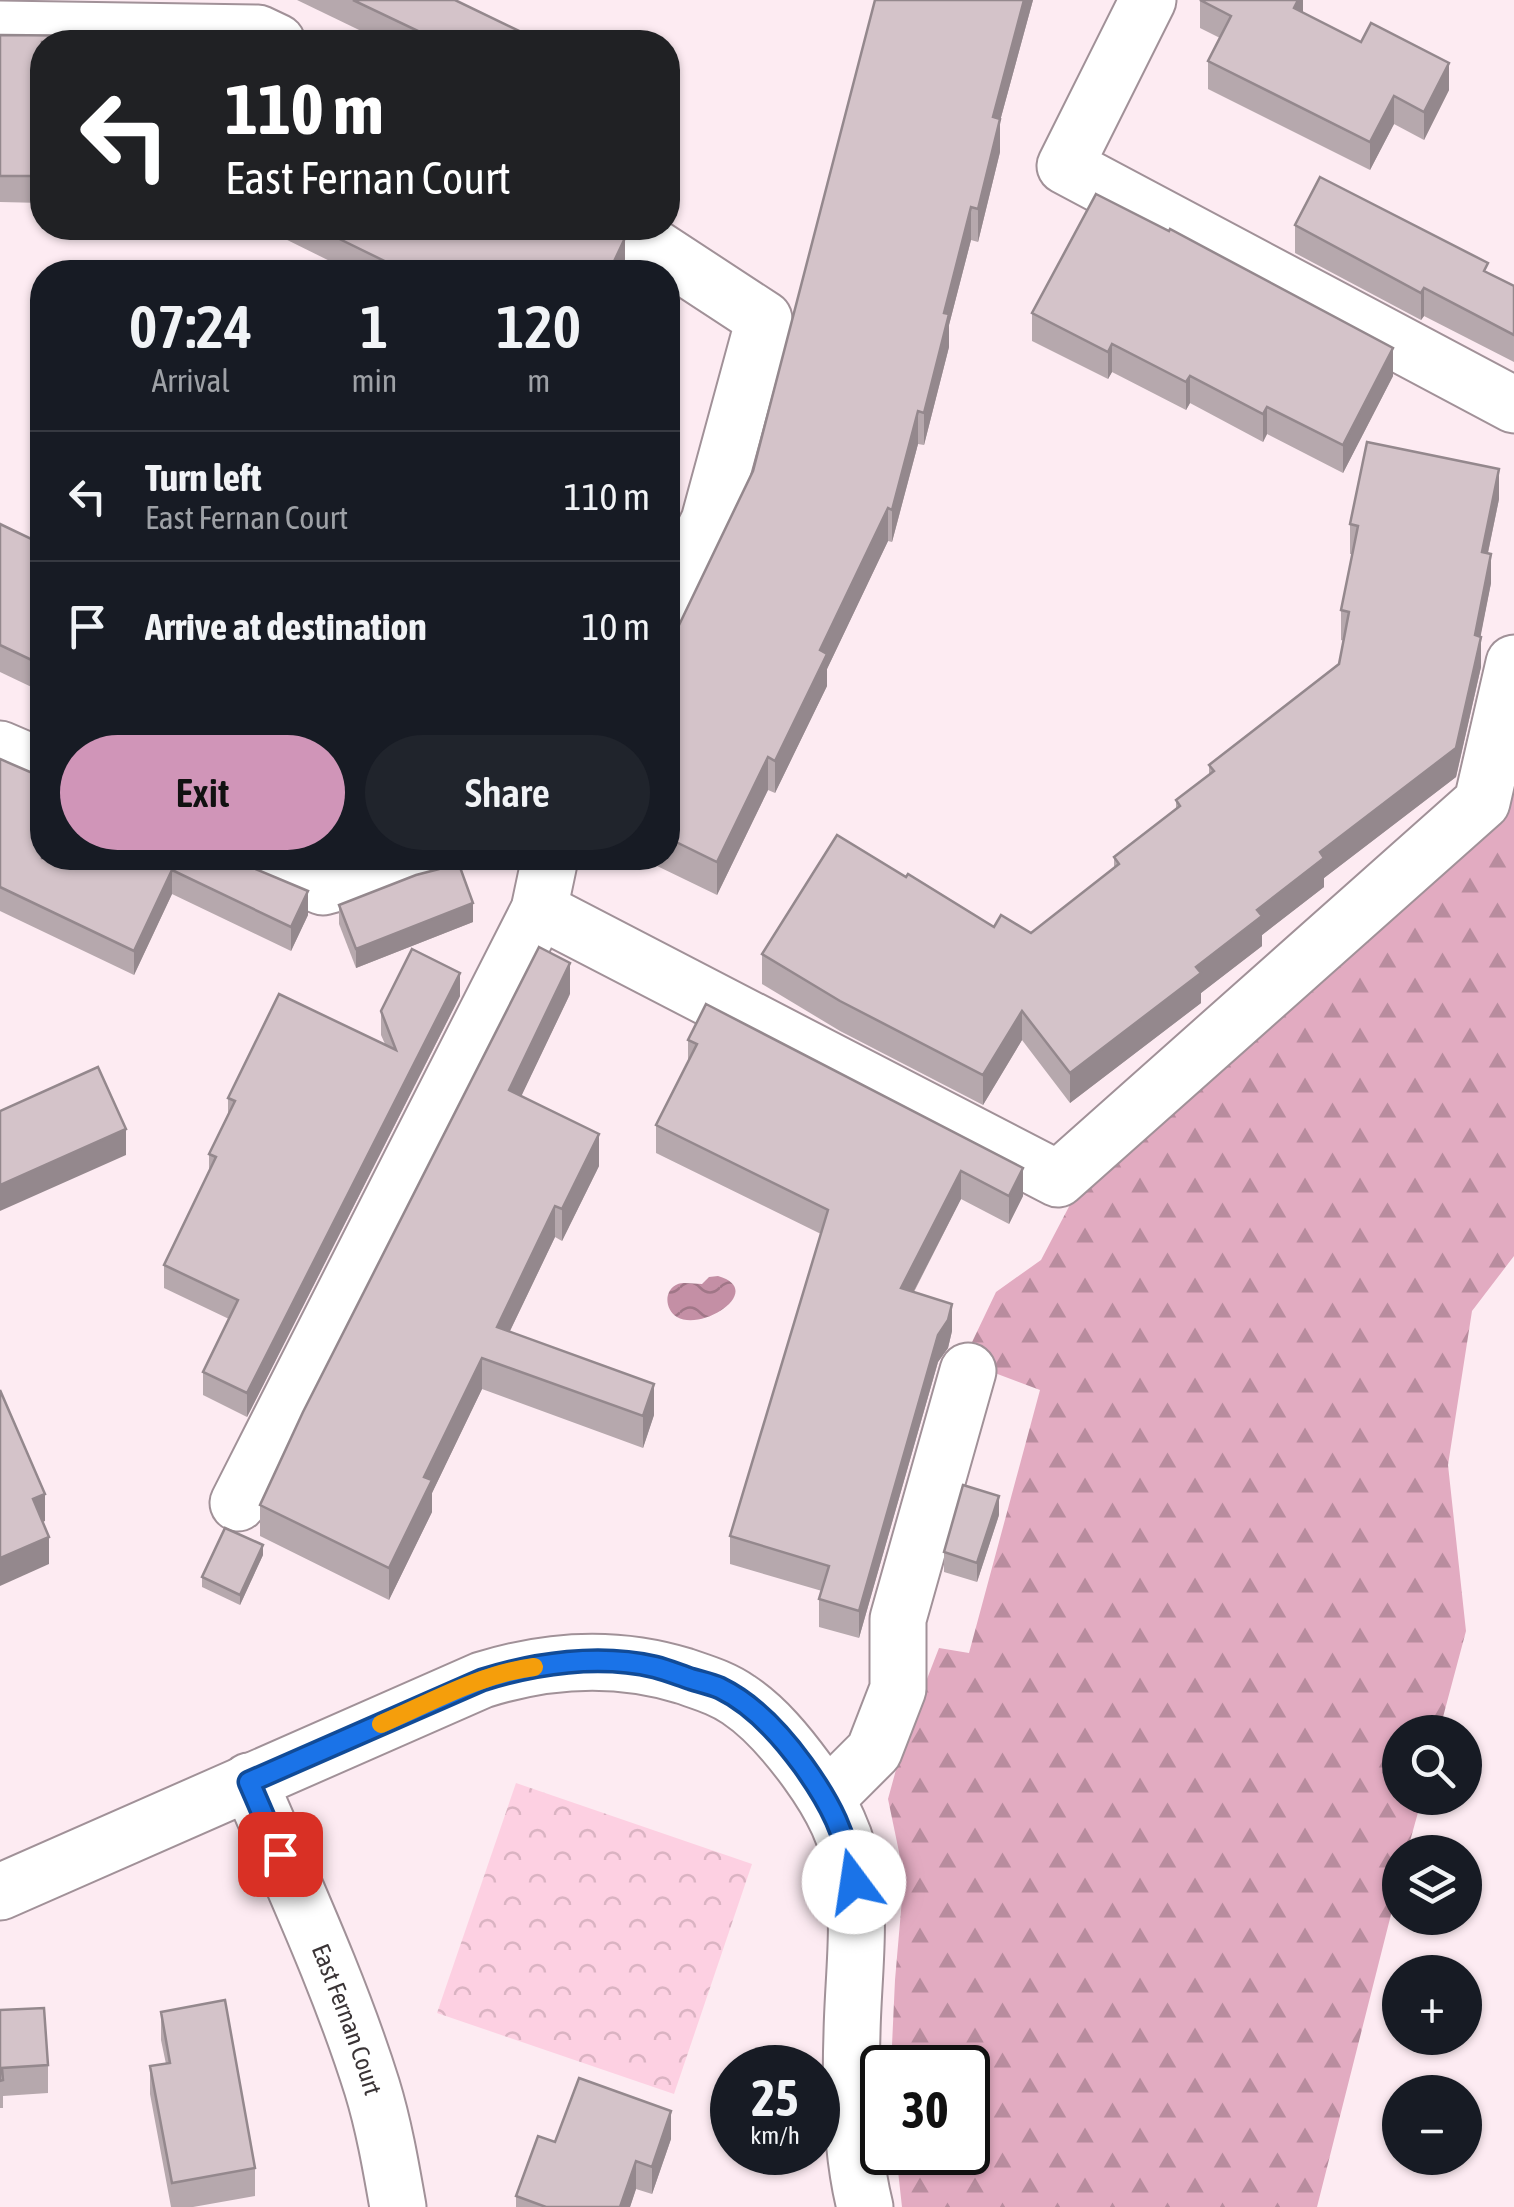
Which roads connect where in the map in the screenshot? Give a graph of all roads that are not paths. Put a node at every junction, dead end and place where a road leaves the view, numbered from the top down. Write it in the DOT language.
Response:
graph roads {
  1 [pos="1148,0"];
  2 [pos="0,29"];
  3 [pos="64,30"];
  4 [pos="643,240"];
  5 [pos="674,260"];
  6 [pos="680,264"];
  7 [pos="1514,406"];
  8 [pos="680,579"];
  9 [pos="1514,664"];
  10 [pos="0,749"];
  11 [pos="30,762"];
  12 [pos="282,870"];
  13 [pos="386,870"];
  14 [pos="547,870"];
  15 [pos="539,910"];
  16 [pos="968,1371"];
  17 [pos="238,1503"];
  18 [pos="249,1782"];
  19 [pos="827,1798"];
  20 [pos="0,1892"];
  21 [pos="398,2207"];
  22 [pos="865,2207"];
  1 -- 7 [label="street"];
  2 -- 3 [label="street"];
  4 -- 5 [label="street"];
  6 -- 8 [label="street"];
  9 -- 15 [label="street"];
  10 -- 11 [label="street"];
  12 -- 13 [label="street"];
  14 -- 15 [label="street"];
  15 -- 17 [label="street"];
  16 -- 19 [label="street"];
  18 -- 19 [label="street"];
  18 -- 20 [label="street"];
  18 -- 21 [label="street, East Fernan Court"];
  19 -- 22 [label="street"];
}
